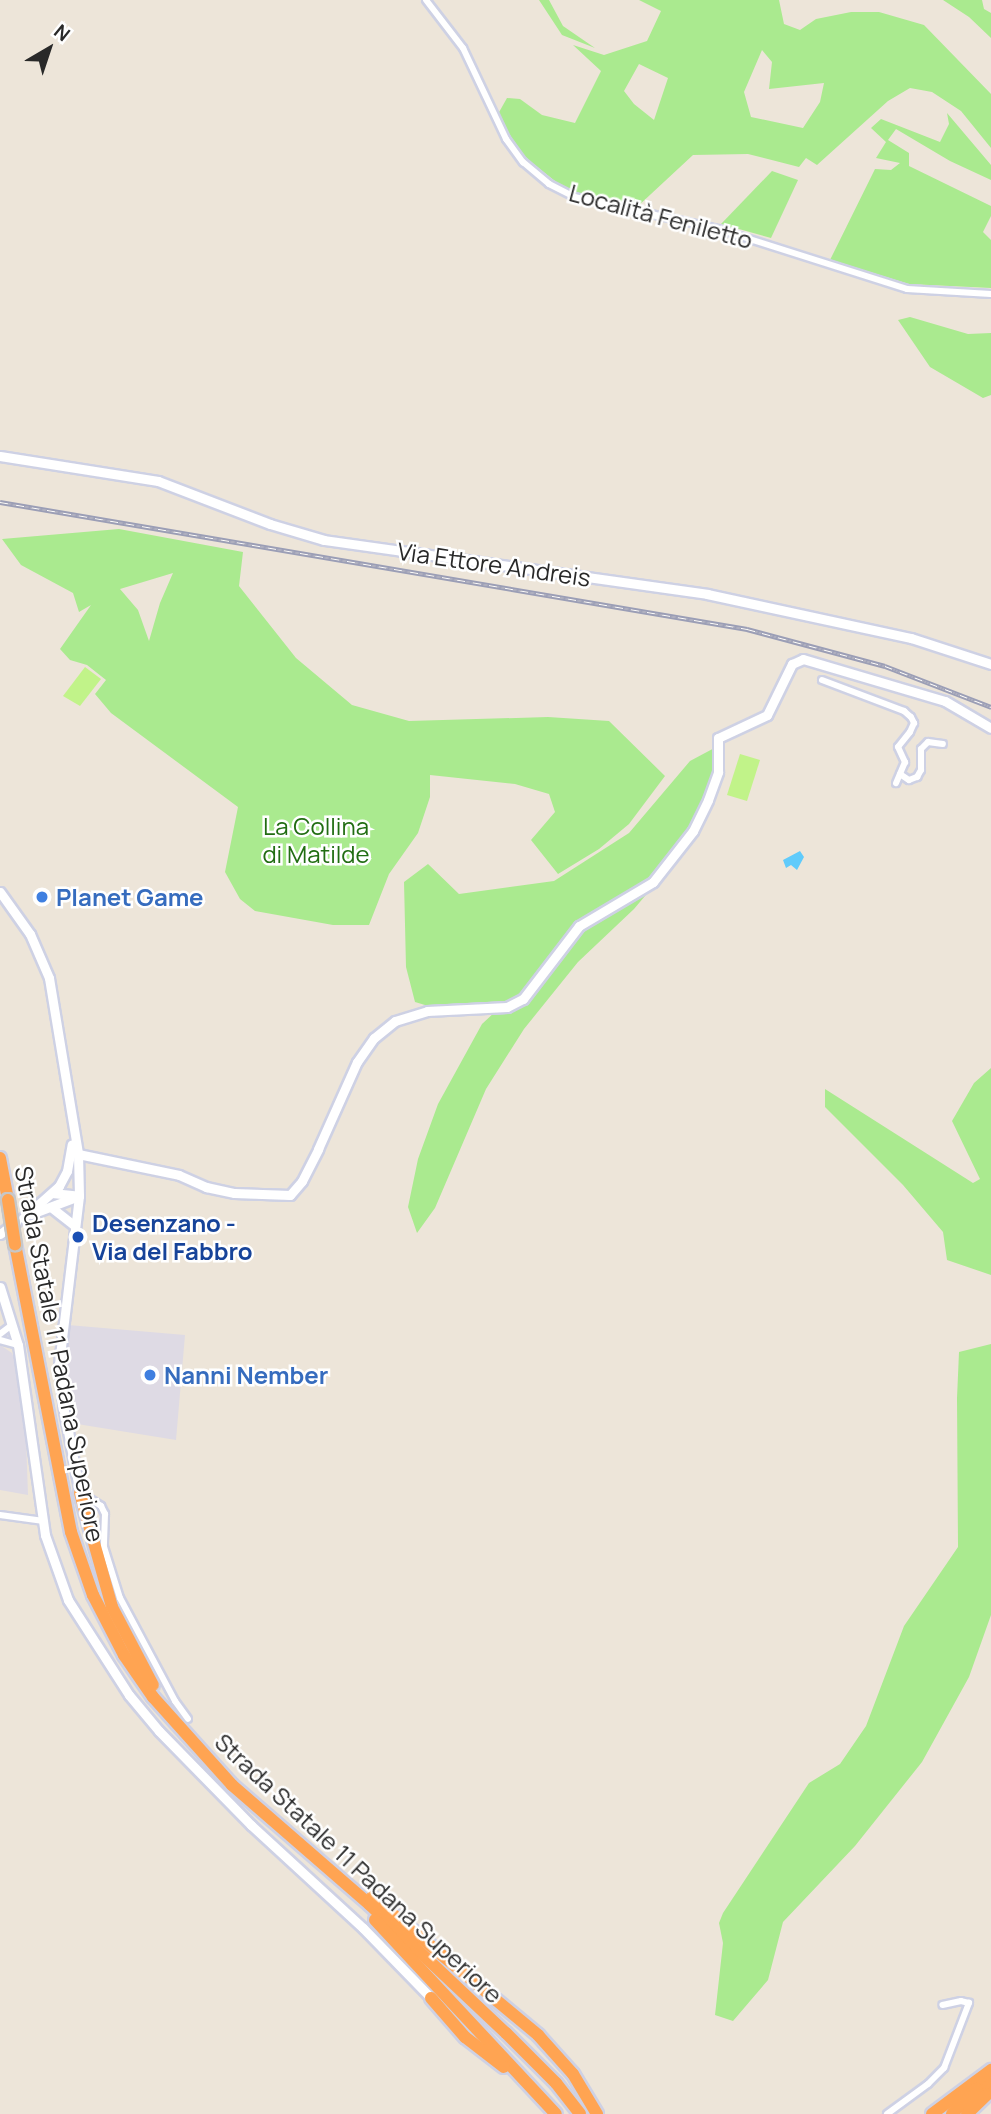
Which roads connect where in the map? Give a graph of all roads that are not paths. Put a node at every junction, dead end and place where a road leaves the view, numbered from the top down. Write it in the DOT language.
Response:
graph roads {
  1 [pos="426,0"];
  2 [pos="991,294"];
  3 [pos="0,456"];
  4 [pos="991,664"];
  5 [pos="822,680"];
  6 [pos="991,728"];
  7 [pos="943,744"];
  8 [pos="900,774"];
  9 [pos="896,783"];
  10 [pos="0,892"];
  11 [pos="73,1135"];
  12 [pos="78,1154"];
  13 [pos="0,1157"];
  14 [pos="52,1193"];
  15 [pos="79,1196"];
  16 [pos="52,1208"];
  17 [pos="23,1218"];
  18 [pos="74,1225"];
  19 [pos="0,1234"];
  20 [pos="0,1287"];
  21 [pos="12,1325"];
  22 [pos="0,1334"];
  23 [pos="0,1340"];
  24 [pos="18,1345"];
  25 [pos="80,1493"];
  26 [pos="0,1515"];
  27 [pos="44,1521"];
  28 [pos="188,1718"];
  29 [pos="172,1719"];
  30 [pos="248,1800"];
  31 [pos="430,1998"];
  32 [pos="942,2005"];
  33 [pos="991,2072"];
  34 [pos="991,2083"];
  35 [pos="991,2090"];
  36 [pos="553,2110"];
  37 [pos="959,2113"];
  38 [pos="580,2114"];
  39 [pos="597,2114"];
  40 [pos="887,2114"];
  41 [pos="932,2114"];
  1 -- 2 [label="street, Località Feniletto"];
  3 -- 4 [label="street, Via Ettore Andreis"];
  5 -- 8 [label="street"];
  6 -- 12 [label="street"];
  7 -- 8 [label="street"];
  8 -- 9 [label="street"];
  10 -- 11 [label="street"];
  11 -- 12 [label="street"];
  11 -- 14 [label="street"];
  12 -- 15 [label="street"];
  13 -- 29 [label="highway, Strada Statale 11 Padana Superiore, bridge"];
  14 -- 15 [label="street"];
  14 -- 17 [label="street"];
  15 -- 16 [label="street"];
  15 -- 18 [label="street"];
  16 -- 17 [label="street"];
  16 -- 18 [label="street"];
  17 -- 19 [label="street"];
  18 -- 25 [label="street"];
  20 -- 21 [label="street"];
  21 -- 22 [label="street"];
  21 -- 24 [label="street"];
  23 -- 24 [label="street"];
  24 -- 27 [label="street"];
  25 -- 28 [label="street"];
  25 -- 29 [label="highway"];
  26 -- 27 [label="street"];
  27 -- 31 [label="street"];
  29 -- 30 [label="highway, Strada Statale 11 Padana Superiore"];
  30 -- 36 [label="highway"];
  30 -- 38 [label="highway, Strada Statale 11 Padana Superiore"];
  30 -- 39 [label="highway"];
  31 -- 36 [label="highway"];
  32 -- 40 [label="street"];
  33 -- 37 [label="highway"];
  33 -- 41 [label="highway"];
  34 -- 37 [label="highway"];
  35 -- 37 [label="highway"];
}
